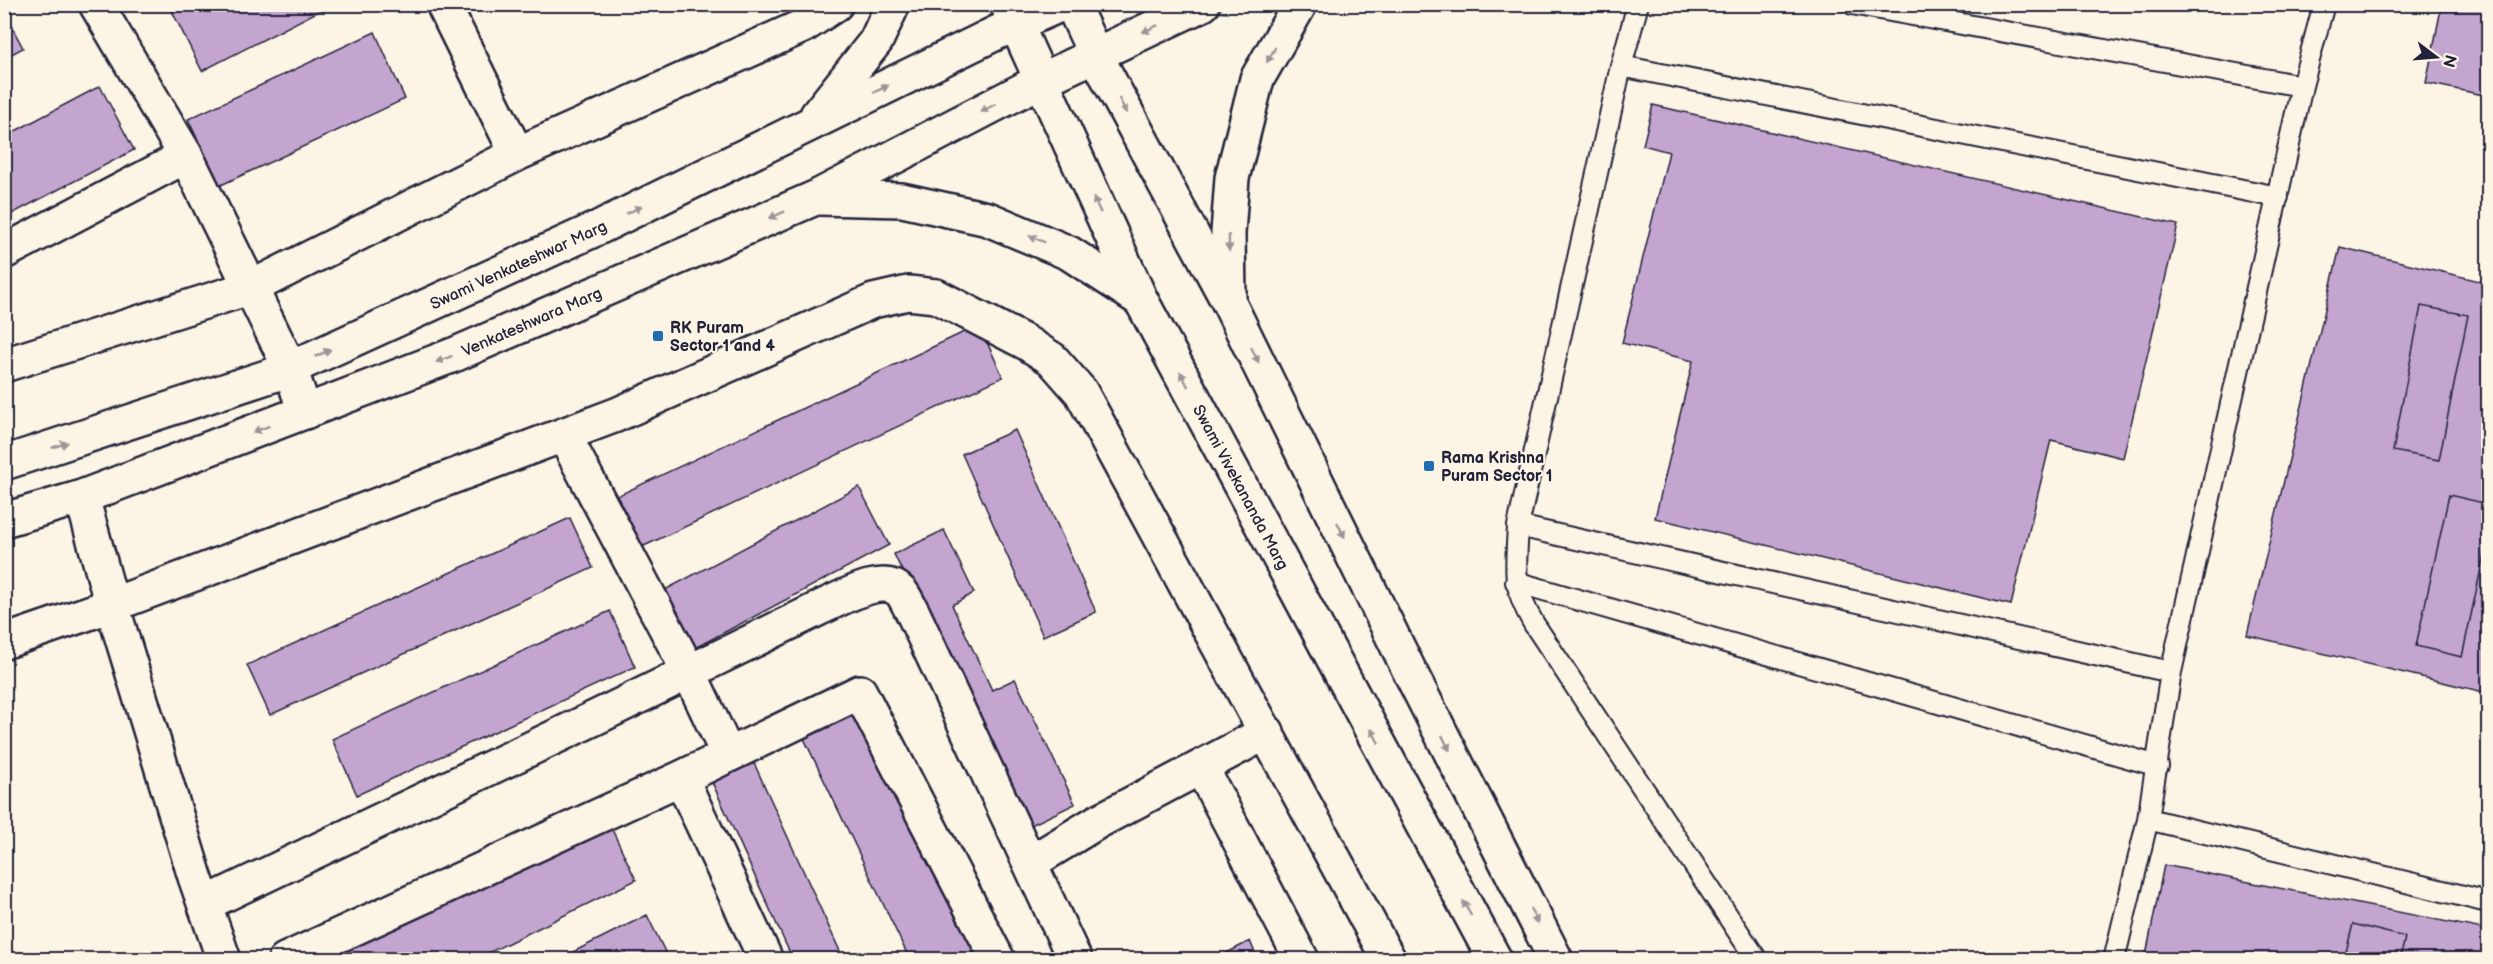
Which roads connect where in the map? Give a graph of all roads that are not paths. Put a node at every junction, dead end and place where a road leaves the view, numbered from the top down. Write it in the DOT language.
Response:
graph roads {
  1 [pos="443,4"];
  2 [pos="836,4"];
  3 [pos="893,4"];
  4 [pos="1062,4"];
  5 [pos="1072,4"];
  6 [pos="1203,4"];
  7 [pos="1300,4"];
  8 [pos="1638,4"];
  9 [pos="1852,4"];
  10 [pos="2324,4"];
  11 [pos="104,7"];
  12 [pos="1011,14"];
  13 [pos="1095,54"];
  14 [pos="1621,66"];
  15 [pos="1040,81"];
  16 [pos="2302,86"];
  17 [pos="810,124"];
  18 [pos="517,154"];
  19 [pos="186,156"];
  20 [pos="2278,197"];
  21 [pos="815,198"];
  22 [pos="4,252"];
  23 [pos="252,287"];
  24 [pos="1142,300"];
  25 [pos="1229,303"];
  26 [pos="4,365"];
  27 [pos="290,368"];
  28 [pos="305,412"];
  29 [pos="564,435"];
  30 [pos="4,463"];
  31 [pos="82,496"];
  32 [pos="4,520"];
  33 [pos="1518,526"];
  34 [pos="1516,582"];
  35 [pos="112,605"];
  36 [pos="4,642"];
  37 [pos="689,672"];
  38 [pos="2171,672"];
  39 [pos="1267,732"];
  40 [pos="728,755"];
  41 [pos="2158,766"];
  42 [pos="1201,767"];
  43 [pos="681,778"];
  44 [pos="2148,819"];
  45 [pos="1030,863"];
  46 [pos="2488,902"];
  47 [pos="205,904"];
  48 [pos="762,958"];
  49 [pos="224,960"];
  50 [pos="285,960"];
  51 [pos="998,960"];
  52 [pos="1075,960"];
  53 [pos="1302,960"];
  54 [pos="1389,960"];
  55 [pos="1495,960"];
  56 [pos="1556,960"];
  57 [pos="1757,960"];
  58 [pos="2114,960"];
  1 -- 18 [label="street"];
  2 -- 18 [label="street"];
  3 -- 17 [label="street"];
  4 -- 12 [label="street, Swami Venkateshwar Marg"];
  5 -- 13 [label="street"];
  6 -- 13 [label="street, Venkateshwara Marg, one-way"];
  7 -- 25 [label="street, one-way"];
  8 -- 14 [label="lane"];
  9 -- 16 [label="lane"];
  10 -- 16 [label="lane"];
  11 -- 19 [label="street"];
  12 -- 15 [label="street, Swami Vivekananda Marg"];
  17 -- 12 [label="street, Swami Venkateshwar Marg, one-way"];
  13 -- 15 [label="street, Venkateshwara Marg"];
  13 -- 25 [label="street, one-way"];
  14 -- 20 [label="lane"];
  14 -- 33 [label="lane"];
  15 -- 21 [label="street, Venkateshwara Marg, one-way"];
  24 -- 15 [label="street, Swami Vivekananda Marg, one-way"];
  16 -- 20 [label="lane"];
  27 -- 17 [label="street, Swami Venkateshwar Marg, one-way"];
  18 -- 23 [label="street"];
  19 -- 22 [label="street"];
  19 -- 23 [label="street"];
  20 -- 38 [label="lane"];
  24 -- 21 [label="street, one-way"];
  21 -- 28 [label="street, Venkateshwara Marg, one-way"];
  23 -- 26 [label="street"];
  23 -- 27 [label="street"];
  55 -- 24 [label="street, Swami Vivekananda Marg, one-way"];
  25 -- 56 [label="street, one-way"];
  27 -- 28 [label="street"];
  30 -- 27 [label="street, Swami Venkateshwar Marg, one-way"];
  28 -- 31 [label="street, Venkateshwara Marg, one-way"];
  29 -- 35 [label="street"];
  29 -- 37 [label="street"];
  29 -- 39 [label="street"];
  31 -- 32 [label="street, Venkateshwara Marg"];
  31 -- 35 [label="street"];
  33 -- 34 [label="lane"];
  33 -- 38 [label="lane"];
  34 -- 41 [label="lane"];
  34 -- 57 [label="lane"];
  35 -- 36 [label="street"];
  35 -- 47 [label="street"];
  37 -- 40 [label="street"];
  37 -- 45 [label="street"];
  37 -- 47 [label="street"];
  38 -- 41 [label="lane"];
  39 -- 42 [label="street"];
  39 -- 54 [label="street"];
  40 -- 43 [label="street"];
  40 -- 51 [label="street"];
  41 -- 44 [label="lane"];
  42 -- 45 [label="street"];
  42 -- 53 [label="street"];
  43 -- 48 [label="street"];
  43 -- 50 [label="street"];
  44 -- 46 [label="lane"];
  44 -- 58 [label="lane"];
  45 -- 52 [label="street"];
  47 -- 49 [label="street"];
}
